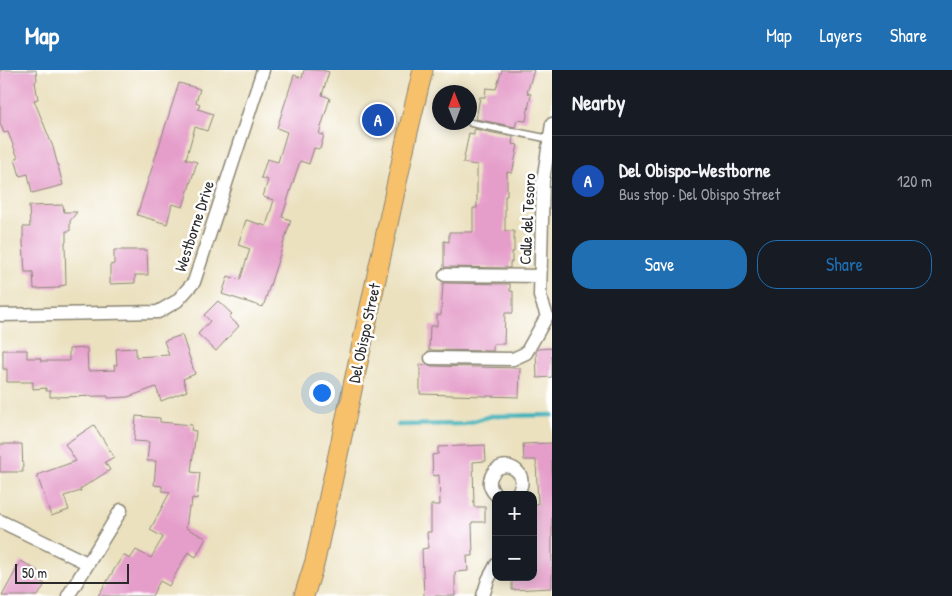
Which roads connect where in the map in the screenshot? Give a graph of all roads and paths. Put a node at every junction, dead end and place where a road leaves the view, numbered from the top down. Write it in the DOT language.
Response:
graph roads {
  1 [pos="262,70"];
  2 [pos="424,70"];
  3 [pos="477,124"];
  4 [pos="552,124"];
  5 [pos="550,139"];
  6 [pos="445,275"];
  7 [pos="540,276"];
  8 [pos="0,315"];
  9 [pos="549,316"];
  10 [pos="431,358"];
  11 [pos="493,491"];
  12 [pos="519,491"];
  13 [pos="121,510"];
  14 [pos="0,521"];
  15 [pos="88,563"];
  16 [pos="492,572"];
  17 [pos="68,596"];
  18 [pos="304,596"];
  19 [pos="483,596"];
  1 -- 8 [label="street, Westborne Drive"];
  2 -- 18 [label="main road, Del Obispo Street"];
  3 -- 5 [label="lane"];
  4 -- 5 [label="street, Calle del Tesoro"];
  5 -- 7 [label="street, Calle del Tesoro"];
  6 -- 7 [label="street"];
  7 -- 9 [label="street, Calle del Tesoro"];
  9 -- 10 [label="street"];
  11 -- 12 [label="street"];
  13 -- 15 [label="street"];
  14 -- 15 [label="street"];
  15 -- 17 [label="street"];
  16 -- 19 [label="street"];
}
